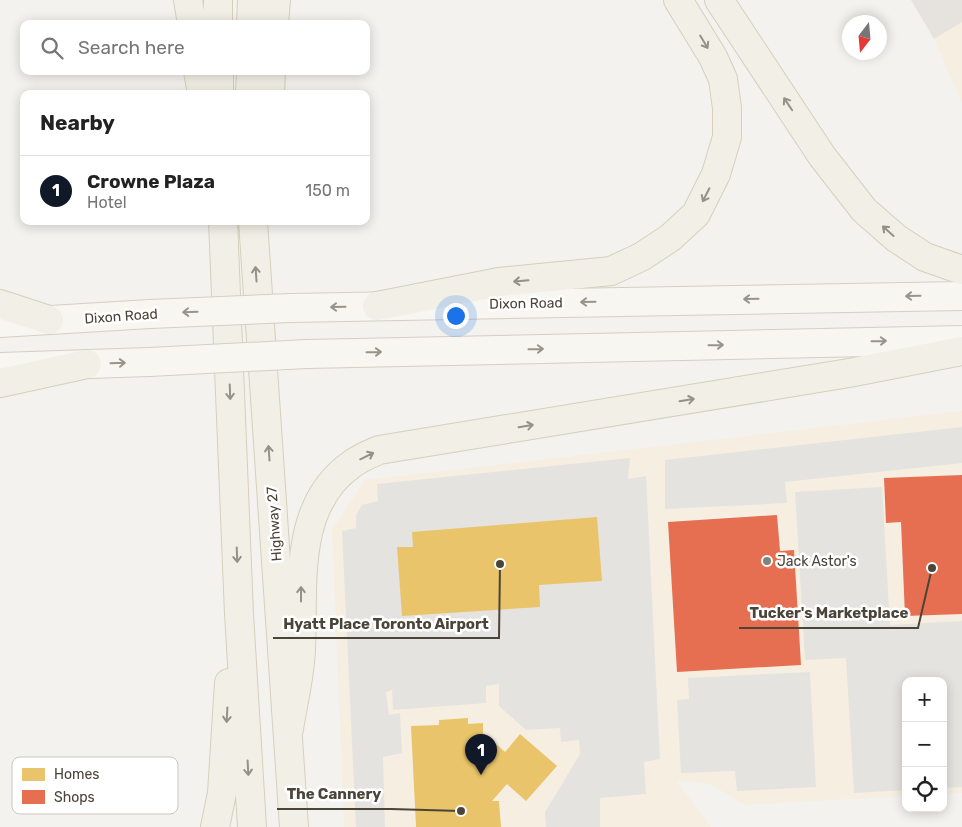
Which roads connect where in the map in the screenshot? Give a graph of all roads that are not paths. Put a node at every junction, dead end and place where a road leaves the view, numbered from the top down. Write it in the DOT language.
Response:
graph roads {
  1 [pos="188,0"];
  2 [pos="218,0"];
  3 [pos="252,0"];
  4 [pos="276,0"];
  5 [pos="678,0"];
  6 [pos="719,0"];
  7 [pos="191,20"];
  8 [pos="218,20"];
  9 [pos="251,20"];
  10 [pos="274,20"];
  11 [pos="199,75"];
  12 [pos="219,75"];
  13 [pos="251,75"];
  14 [pos="271,75"];
  15 [pos="201,90"];
  16 [pos="219,90"];
  17 [pos="250,90"];
  18 [pos="270,90"];
  19 [pos="223,225"];
  20 [pos="253,225"];
  21 [pos="962,270"];
  22 [pos="962,296"];
  23 [pos="0,304"];
  24 [pos="377,306"];
  25 [pos="49,320"];
  26 [pos="0,323"];
  27 [pos="962,340"];
  28 [pos="962,351"];
  29 [pos="87,364"];
  30 [pos="0,367"];
  31 [pos="0,383"];
  32 [pos="239,614"];
  33 [pos="288,729"];
  34 [pos="215,827"];
  35 [pos="252,827"];
  36 [pos="294,827"];
  1 -- 7 [label="main road"];
  2 -- 8 [label="main road"];
  3 -- 9 [label="main road"];
  4 -- 10 [label="main road"];
  5 -- 24 [label="main road, one-way"];
  21 -- 6 [label="main road, one-way"];
  11 -- 15 [label="main road"];
  12 -- 16 [label="main road"];
  13 -- 17 [label="main road"];
  14 -- 18 [label="main road"];
  19 -- 32 [label="main road, one-way"];
  33 -- 20 [label="main road, Highway 27, one-way"];
  22 -- 24 [label="main road, Dixon Road, one-way"];
  23 -- 25 [label="main road"];
  24 -- 25 [label="main road, Dixon Road, one-way, bridge"];
  25 -- 26 [label="main road, Dixon Road"];
  29 -- 27 [label="main road, one-way, bridge"];
  33 -- 28 [label="main road, one-way"];
  29 -- 30 [label="main road"];
  29 -- 31 [label="main road"];
  32 -- 34 [label="main road, one-way"];
  32 -- 35 [label="main road, one-way"];
  33 -- 36 [label="main road, Highway 27"];
}
